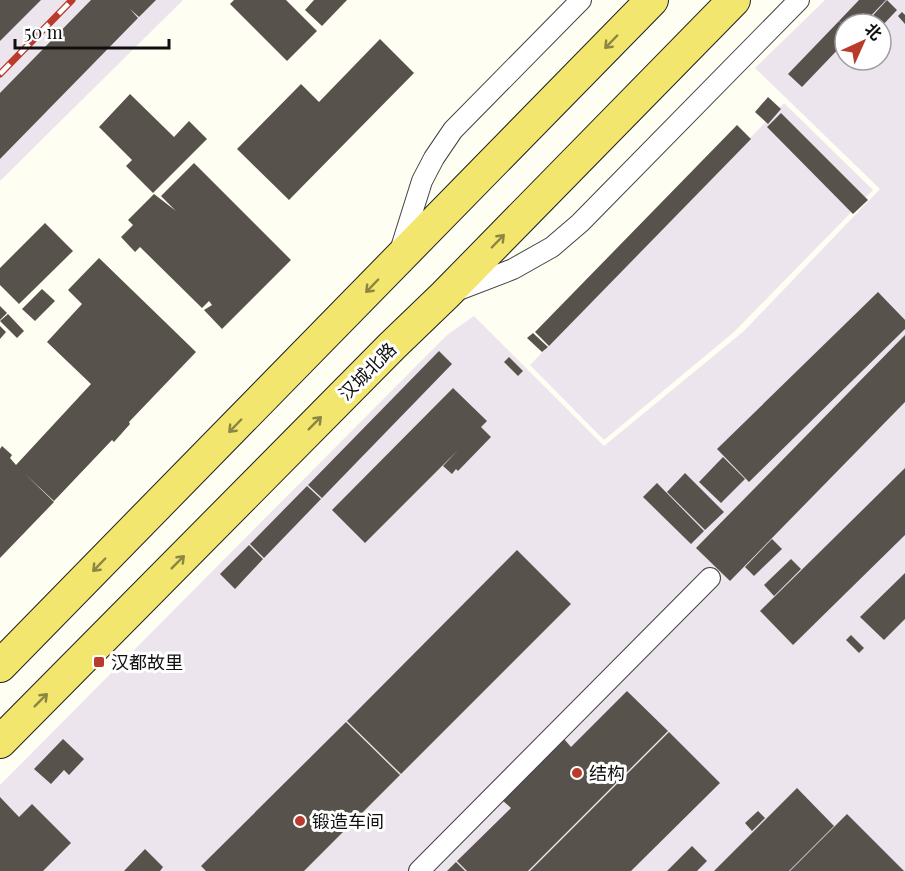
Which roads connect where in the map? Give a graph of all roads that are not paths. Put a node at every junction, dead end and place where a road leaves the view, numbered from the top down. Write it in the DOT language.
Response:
graph roads {
  1 [pos="581,0"];
  2 [pos="652,0"];
  3 [pos="734,0"];
  4 [pos="799,0"];
  5 [pos="398,260"];
  6 [pos="445,295"];
  7 [pos="710,578"];
  8 [pos="0,666"];
  9 [pos="0,742"];
  10 [pos="419,871"];
  1 -- 5 [label="street"];
  2 -- 5 [label="main road, one-way"];
  6 -- 3 [label="main road, 汉城北路, one-way"];
  4 -- 6 [label="street"];
  5 -- 8 [label="main road, one-way"];
  9 -- 6 [label="main road, 汉城北路, one-way"];
  7 -- 10 [label="street"];
}
